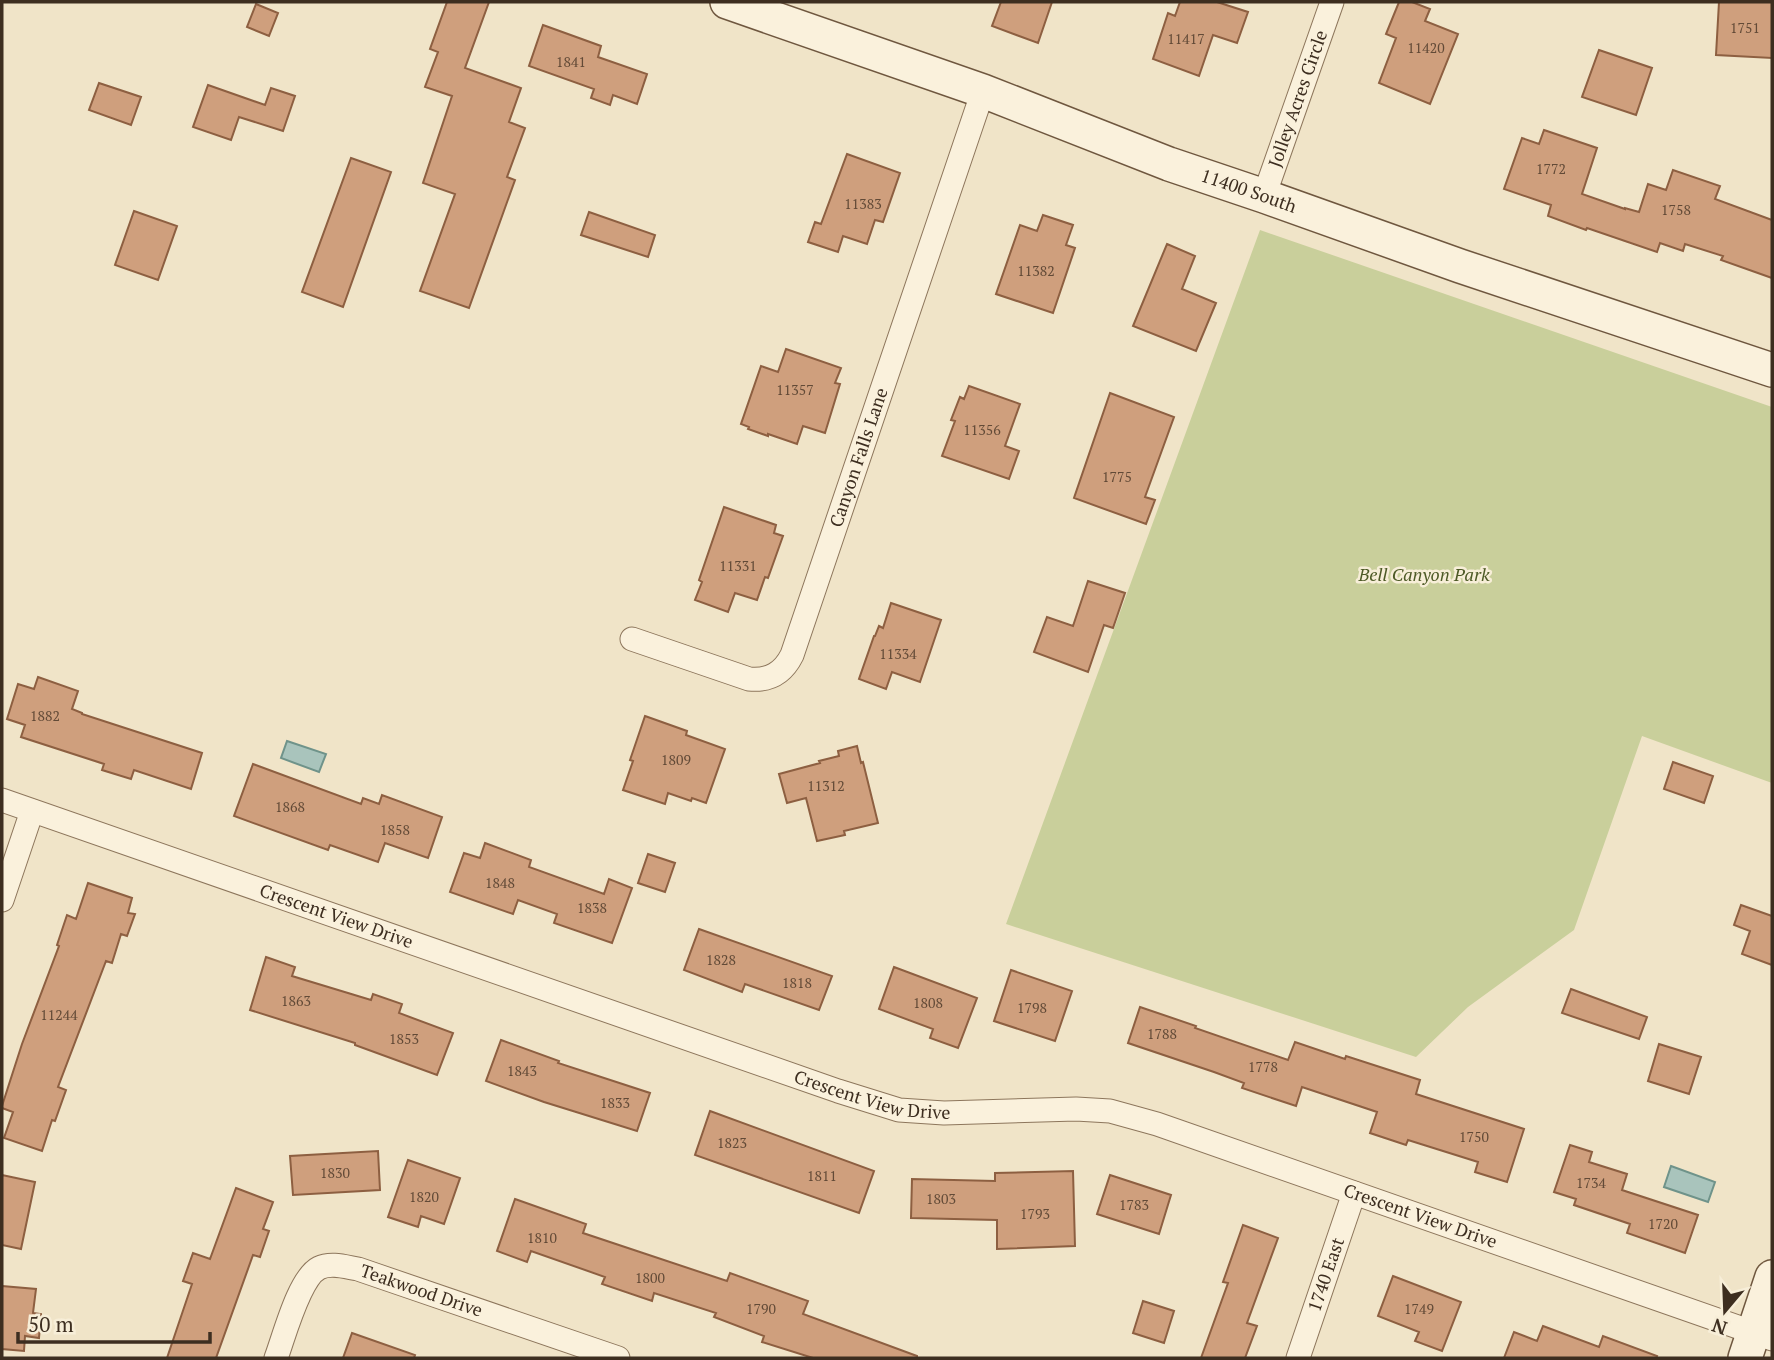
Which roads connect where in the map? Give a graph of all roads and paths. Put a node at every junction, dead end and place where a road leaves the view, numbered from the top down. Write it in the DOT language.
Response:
graph roads {
  1 [pos="727,2"];
  2 [pos="1332,2"];
  3 [pos="983,91"];
  4 [pos="1264,196"];
  5 [pos="1772,370"];
  6 [pos="632,639"];
  7 [pos="2,800"];
  8 [pos="32,811"];
  9 [pos="2,900"];
  10 [pos="1354,1193"];
  11 [pos="1772,1277"];
  12 [pos="1757,1344"];
  13 [pos="276,1358"];
  14 [pos="618,1358"];
  15 [pos="1298,1358"];
  1 -- 3 [label="street, 11400 South"];
  2 -- 4 [label="street, Jolley Acres Circle"];
  3 -- 4 [label="street, 11400 South"];
  3 -- 6 [label="street, Canyon Falls Lane"];
  4 -- 5 [label="street, 11400 South"];
  7 -- 8 [label="street, Crescent View Drive"];
  8 -- 9 [label="street"];
  8 -- 10 [label="street, Crescent View Drive"];
  10 -- 12 [label="street, Crescent View Drive"];
  10 -- 15 [label="street, 1740 East"];
  11 -- 12 [label="street"];
  13 -- 14 [label="street, Teakwood Drive"];
}
